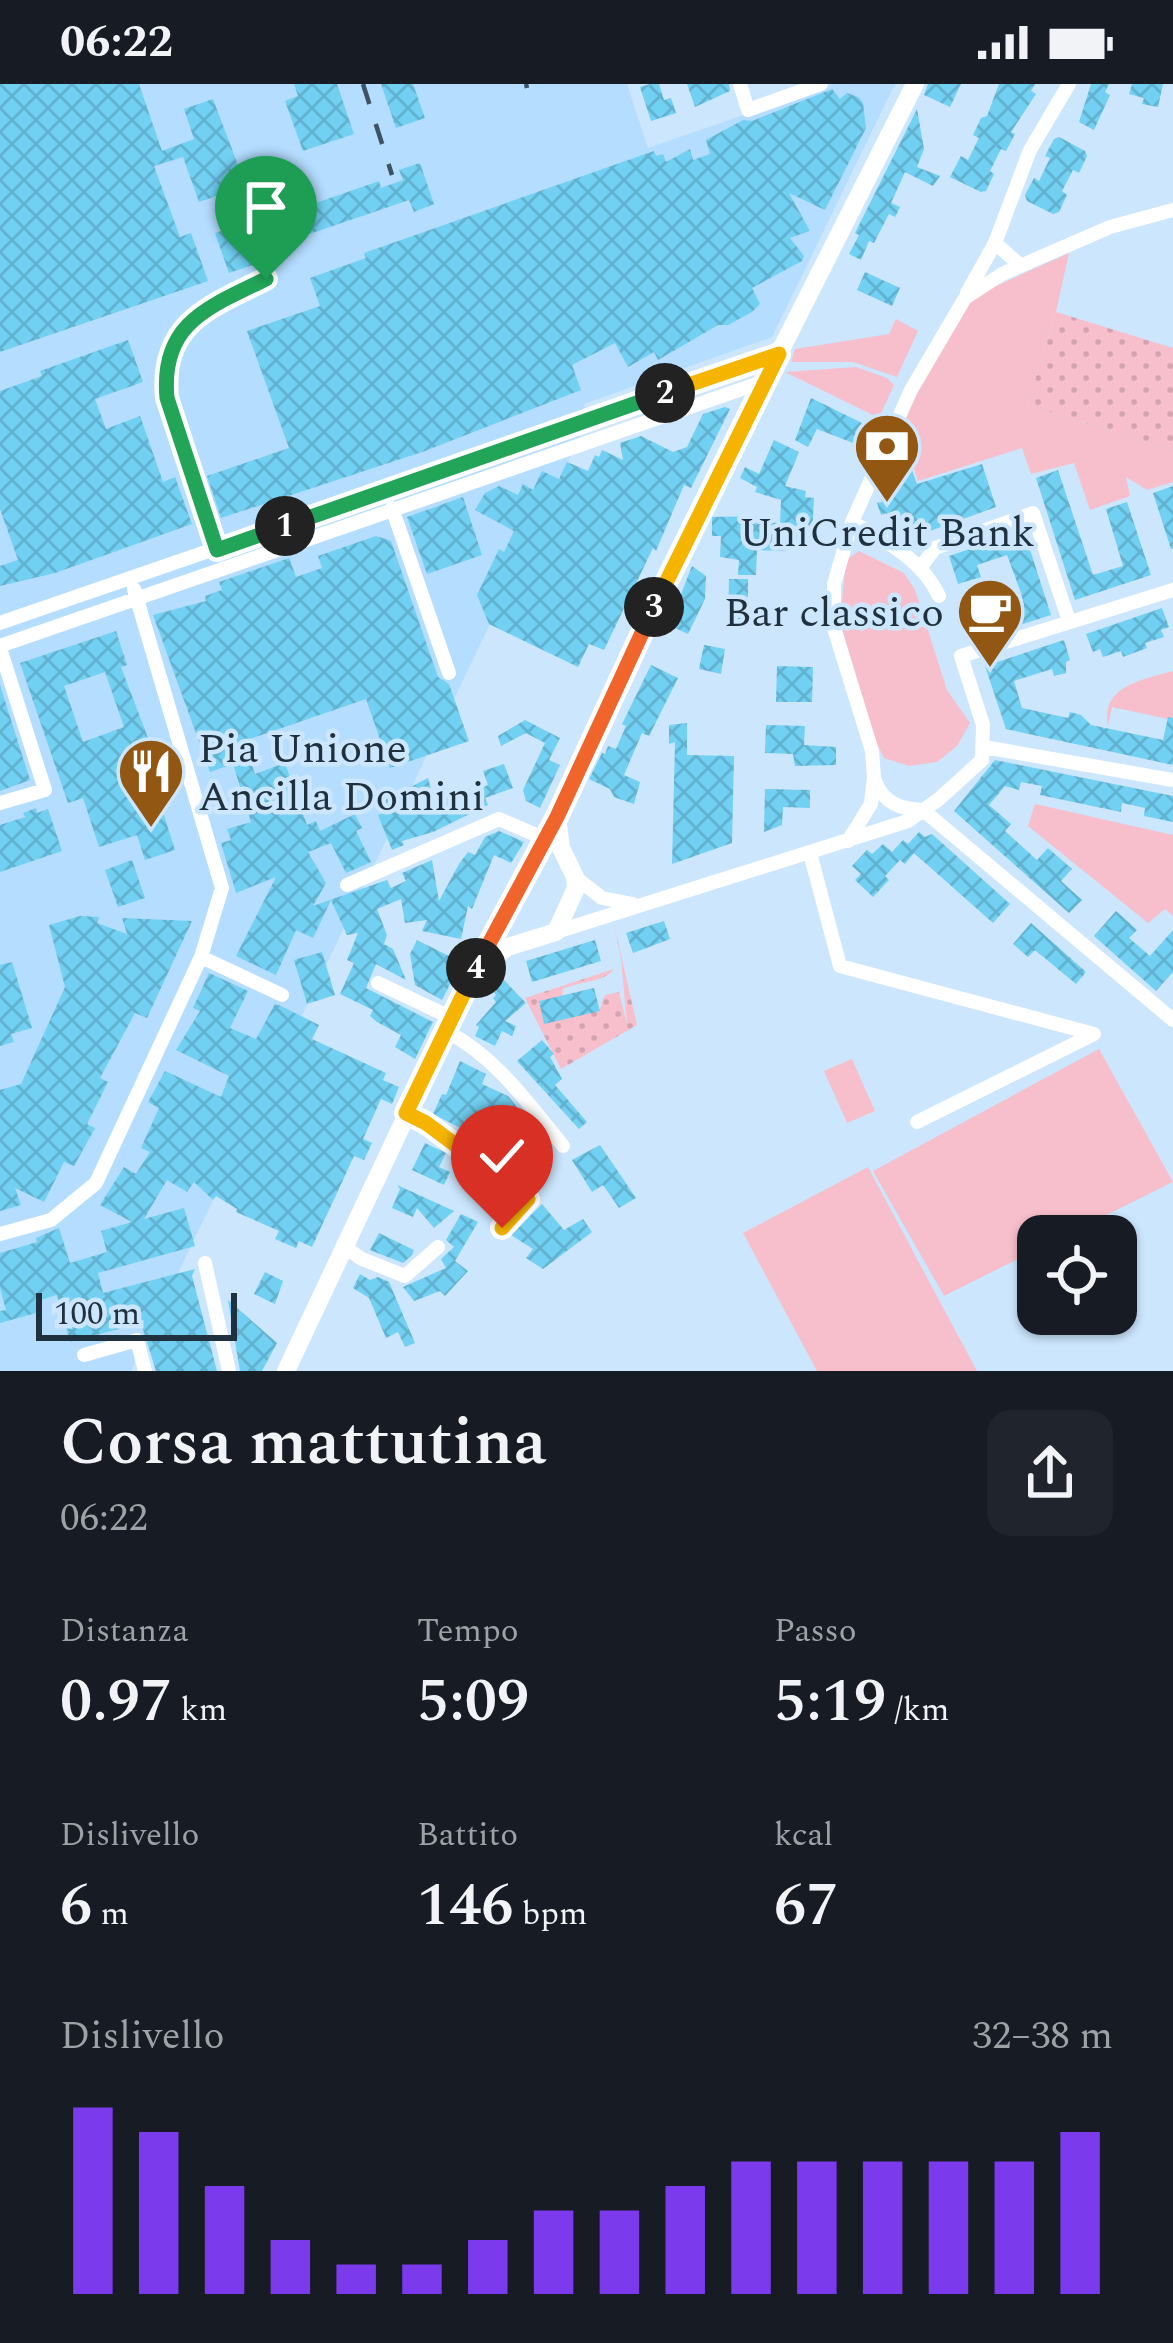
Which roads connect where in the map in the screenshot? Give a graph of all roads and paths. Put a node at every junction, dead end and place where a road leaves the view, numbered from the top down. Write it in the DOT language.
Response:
graph roads {
  1 [pos="740,84"];
  2 [pos="821,84"];
  3 [pos="915,84"];
  4 [pos="1069,84"];
  5 [pos="1173,210"];
  6 [pos="995,243"];
  7 [pos="1021,266"];
  8 [pos="266,279"];
  9 [pos="965,298"];
  10 [pos="779,354"];
  11 [pos="765,381"];
  12 [pos="392,508"];
  13 [pos="852,522"];
  14 [pos="217,550"];
  15 [pos="920,568"];
  16 [pos="130,578"];
  17 [pos="1173,590"];
  18 [pos="136,596"];
  19 [pos="939,596"];
  20 [pos="1069,621"];
  21 [pos="0,623"];
  22 [pos="0,647"];
  23 [pos="449,673"];
  24 [pos="984,747"];
  25 [pos="874,777"];
  26 [pos="1173,780"];
  27 [pos="0,803"];
  28 [pos="923,810"];
  29 [pos="557,817"];
  30 [pos="543,838"];
  31 [pos="848,841"];
  32 [pos="810,853"];
  33 [pos="526,868"];
  34 [pos="573,872"];
  35 [pos="347,885"];
  36 [pos="638,904"];
  37 [pos="506,908"];
  38 [pos="556,932"];
  39 [pos="534,939"];
  40 [pos="201,957"];
  41 [pos="477,966"];
  42 [pos="379,983"];
  43 [pos="282,995"];
  44 [pos="1173,1020"];
  45 [pos="449,1024"];
  46 [pos="406,1113"];
  47 [pos="917,1122"];
  48 [pos="563,1146"];
  49 [pos="502,1228"];
  50 [pos="0,1234"];
  51 [pos="343,1246"];
  52 [pos="438,1247"];
  53 [pos="205,1263"];
  54 [pos="84,1355"];
  55 [pos="145,1371"];
  56 [pos="229,1371"];
  57 [pos="286,1371"];
  1 -- 2 [label="street"];
  3 -- 10 [label="main road"];
  4 -- 6 [label="street"];
  5 -- 7 [label="street"];
  6 -- 7 [label="street"];
  6 -- 9 [label="street"];
  7 -- 9 [label="street"];
  8 -- 14 [label="street"];
  9 -- 13 [label="street"];
  10 -- 11 [label="main road"];
  10 -- 14 [label="street"];
  11 -- 12 [label="street"];
  11 -- 29 [label="main road"];
  12 -- 18 [label="street"];
  12 -- 23 [label="street"];
  13 -- 15 [label="street"];
  13 -- 25 [label="street"];
  14 -- 16 [label="street"];
  15 -- 19 [label="street"];
  15 -- 20 [label="street"];
  16 -- 18 [label="street"];
  16 -- 21 [label="street"];
  17 -- 20 [label="street"];
  18 -- 22 [label="street"];
  18 -- 40 [label="street"];
  20 -- 24 [label="street"];
  22 -- 27 [label="street"];
  24 -- 26 [label="street"];
  24 -- 28 [label="street"];
  25 -- 28 [label="street"];
  25 -- 31 [label="street"];
  28 -- 31 [label="street"];
  28 -- 44 [label="street"];
  29 -- 30 [label="main road"];
  29 -- 34 [label="main road"];
  30 -- 33 [label="main road"];
  30 -- 35 [label="street"];
  31 -- 32 [label="street"];
  32 -- 36 [label="street"];
  32 -- 47 [label="street"];
  33 -- 34 [label="main road"];
  33 -- 37 [label="main road"];
  34 -- 36 [label="street"];
  34 -- 38 [label="main road"];
  36 -- 38 [label="street"];
  37 -- 39 [label="main road"];
  37 -- 41 [label="main road"];
  38 -- 39 [label="main road"];
  39 -- 41 [label="main road"];
  40 -- 43 [label="street"];
  40 -- 50 [label="street"];
  41 -- 45 [label="main road"];
  42 -- 45 [label="street"];
  45 -- 46 [label="main road"];
  45 -- 48 [label="street"];
  46 -- 49 [label="street"];
  46 -- 51 [label="main road"];
  51 -- 52 [label="street"];
  51 -- 57 [label="main road"];
  53 -- 56 [label="street"];
  54 -- 55 [label="street"];
}
